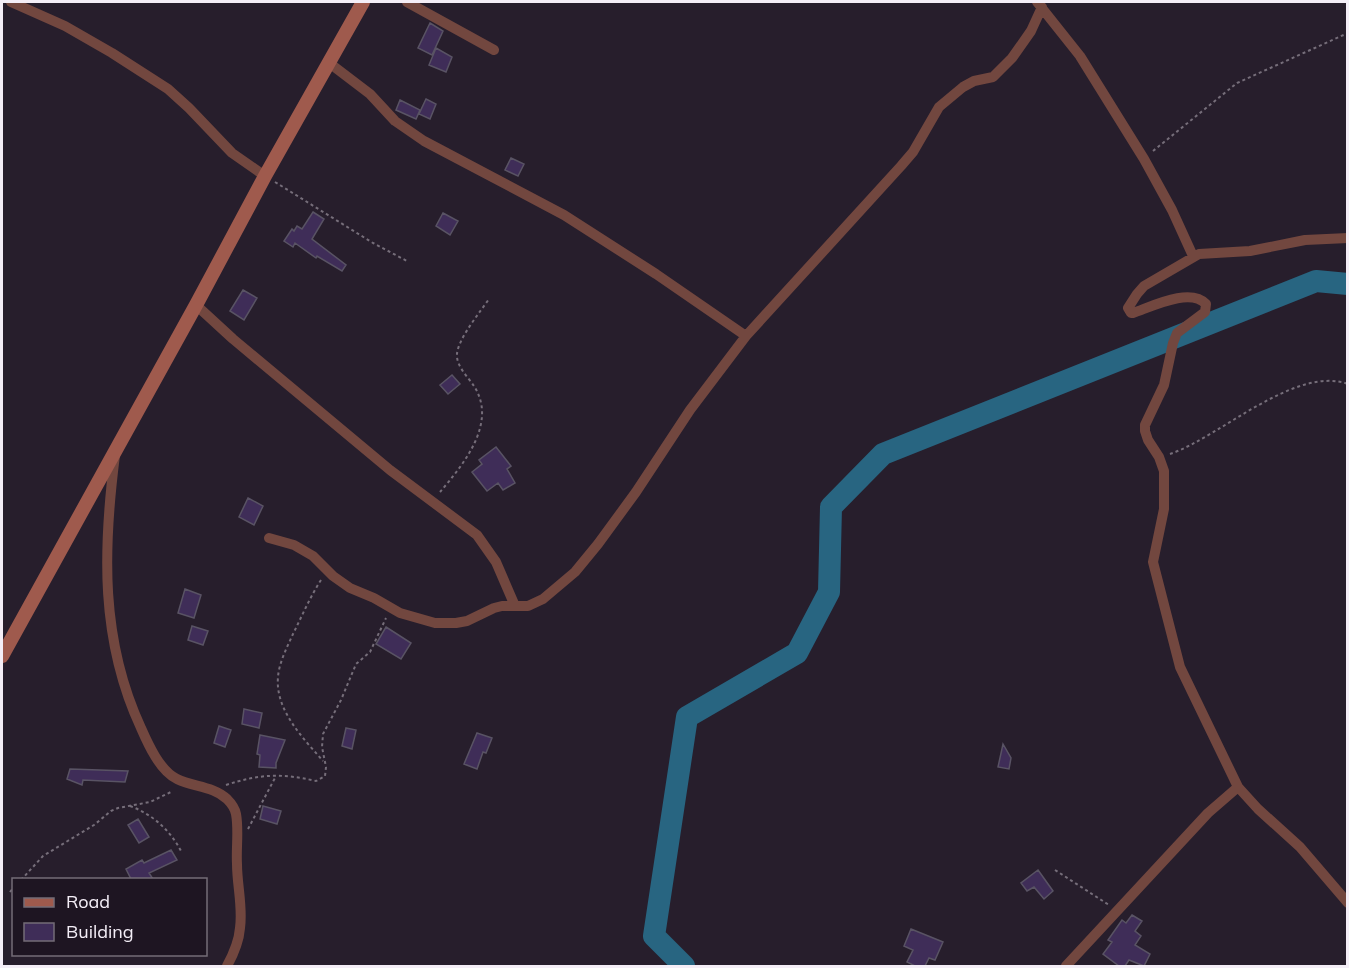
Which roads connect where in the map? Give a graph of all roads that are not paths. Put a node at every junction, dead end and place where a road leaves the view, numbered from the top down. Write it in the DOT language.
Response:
graph roads {
  1 [pos="11,2"];
  2 [pos="363,2"];
  3 [pos="406,2"];
  4 [pos="1039,4"];
  5 [pos="494,50"];
  6 [pos="328,62"];
  7 [pos="265,176"];
  8 [pos="1347,238"];
  9 [pos="1193,256"];
  10 [pos="196,305"];
  11 [pos="746,336"];
  12 [pos="116,449"];
  13 [pos="269,538"];
  14 [pos="515,606"];
  15 [pos="2,656"];
  16 [pos="1238,787"];
  17 [pos="1347,903"];
  18 [pos="227,966"];
  19 [pos="1066,966"];
  1 -- 7 [label="street"];
  2 -- 6 [label="main road"];
  3 -- 5 [label="street"];
  4 -- 9 [label="street"];
  4 -- 11 [label="street"];
  6 -- 7 [label="main road"];
  6 -- 11 [label="street"];
  7 -- 10 [label="main road"];
  8 -- 9 [label="street"];
  9 -- 16 [label="street"];
  10 -- 12 [label="main road"];
  10 -- 14 [label="street"];
  11 -- 14 [label="street"];
  12 -- 15 [label="main road"];
  12 -- 18 [label="street"];
  13 -- 14 [label="street"];
  16 -- 17 [label="street"];
  16 -- 19 [label="street"];
}
